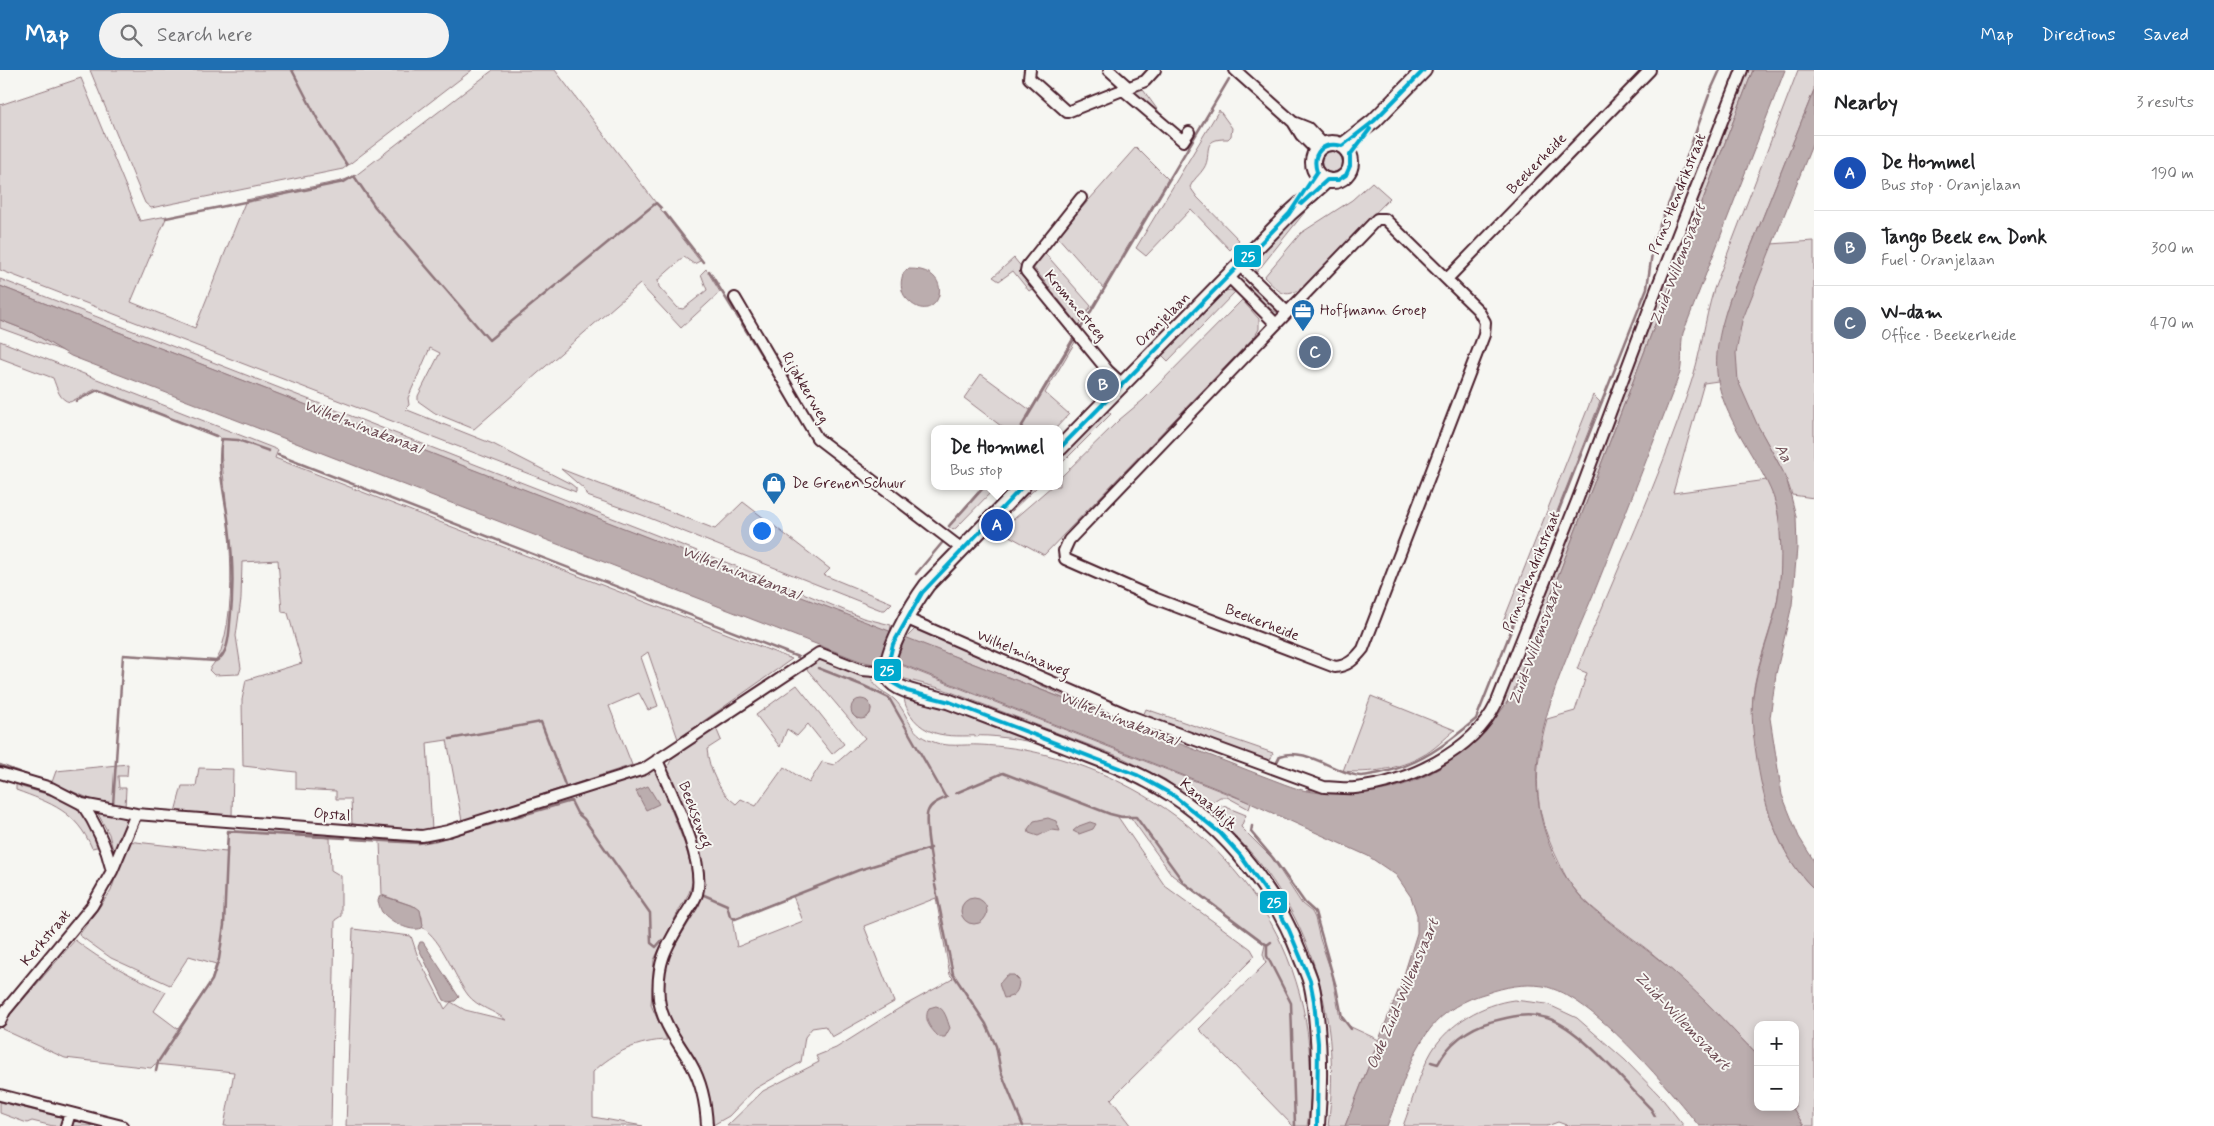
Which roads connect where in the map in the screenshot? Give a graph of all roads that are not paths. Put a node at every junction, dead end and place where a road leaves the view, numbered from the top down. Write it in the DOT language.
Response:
graph roads {
  1 [pos="1030,70"];
  2 [pos="1109,70"];
  3 [pos="1155,70"];
  4 [pos="1235,70"];
  5 [pos="1424,70"];
  6 [pos="1650,70"];
  7 [pos="1742,70"];
  8 [pos="1125,88"];
  9 [pos="1189,132"];
  10 [pos="1321,148"];
  11 [pos="1346,150"];
  12 [pos="1322,176"];
  13 [pos="1081,198"];
  14 [pos="1239,265"];
  15 [pos="1229,277"];
  16 [pos="1447,280"];
  17 [pos="735,298"];
  18 [pos="1287,312"];
  19 [pos="1276,324"];
  20 [pos="1122,384"];
  21 [pos="1063,445"];
  22 [pos="1019,490"];
  23 [pos="962,550"];
  24 [pos="905,618"];
  25 [pos="887,669"];
  26 [pos="1130,716"];
  27 [pos="657,760"];
  28 [pos="0,773"];
  29 [pos="82,804"];
  30 [pos="136,814"];
  31 [pos="112,872"];
  32 [pos="0,1021"];
  33 [pos="0,1095"];
  34 [pos="70,1113"];
  35 [pos="66,1126"];
  36 [pos="122,1126"];
  37 [pos="707,1126"];
  38 [pos="1317,1126"];
  1 -- 8 [label="street"];
  2 -- 8 [label="street"];
  3 -- 8 [label="street"];
  4 -- 10 [label="street"];
  5 -- 11 [label="main road"];
  6 -- 16 [label="street, Beekerheide"];
  7 -- 26 [label="street, Prins Hendrikstraat"];
  8 -- 9 [label="street"];
  10 -- 11 [label="main road"];
  10 -- 12 [label="main road"];
  11 -- 12 [label="main road"];
  12 -- 14 [label="main road, Oranjelaan"];
  13 -- 20 [label="street, Krommesteeg"];
  14 -- 15 [label="main road, Oranjelaan"];
  14 -- 18 [label="street"];
  15 -- 19 [label="street"];
  15 -- 20 [label="main road, Oranjelaan"];
  16 -- 18 [label="street, Beekerheide"];
  16 -- 19 [label="street, Beekerheide"];
  17 -- 23 [label="street, Rijakkerweg"];
  18 -- 19 [label="street, Beekerheide"];
  20 -- 21 [label="main road, Oranjelaan"];
  22 -- 23 [label="main road"];
  23 -- 24 [label="main road"];
  24 -- 25 [label="main road"];
  24 -- 26 [label="street, Wilhelminaweg"];
  25 -- 27 [label="street"];
  25 -- 38 [label="main road, Kanaaldijk"];
  27 -- 30 [label="street, Opstal"];
  27 -- 37 [label="street, Beekseweg"];
  28 -- 29 [label="street, Opstal"];
  29 -- 30 [label="street, Opstal"];
  29 -- 31 [label="street"];
  30 -- 31 [label="street, Kerkstraat"];
  31 -- 32 [label="street, Kerkstraat"];
  33 -- 34 [label="street"];
  34 -- 35 [label="street"];
  34 -- 36 [label="street"];
}
